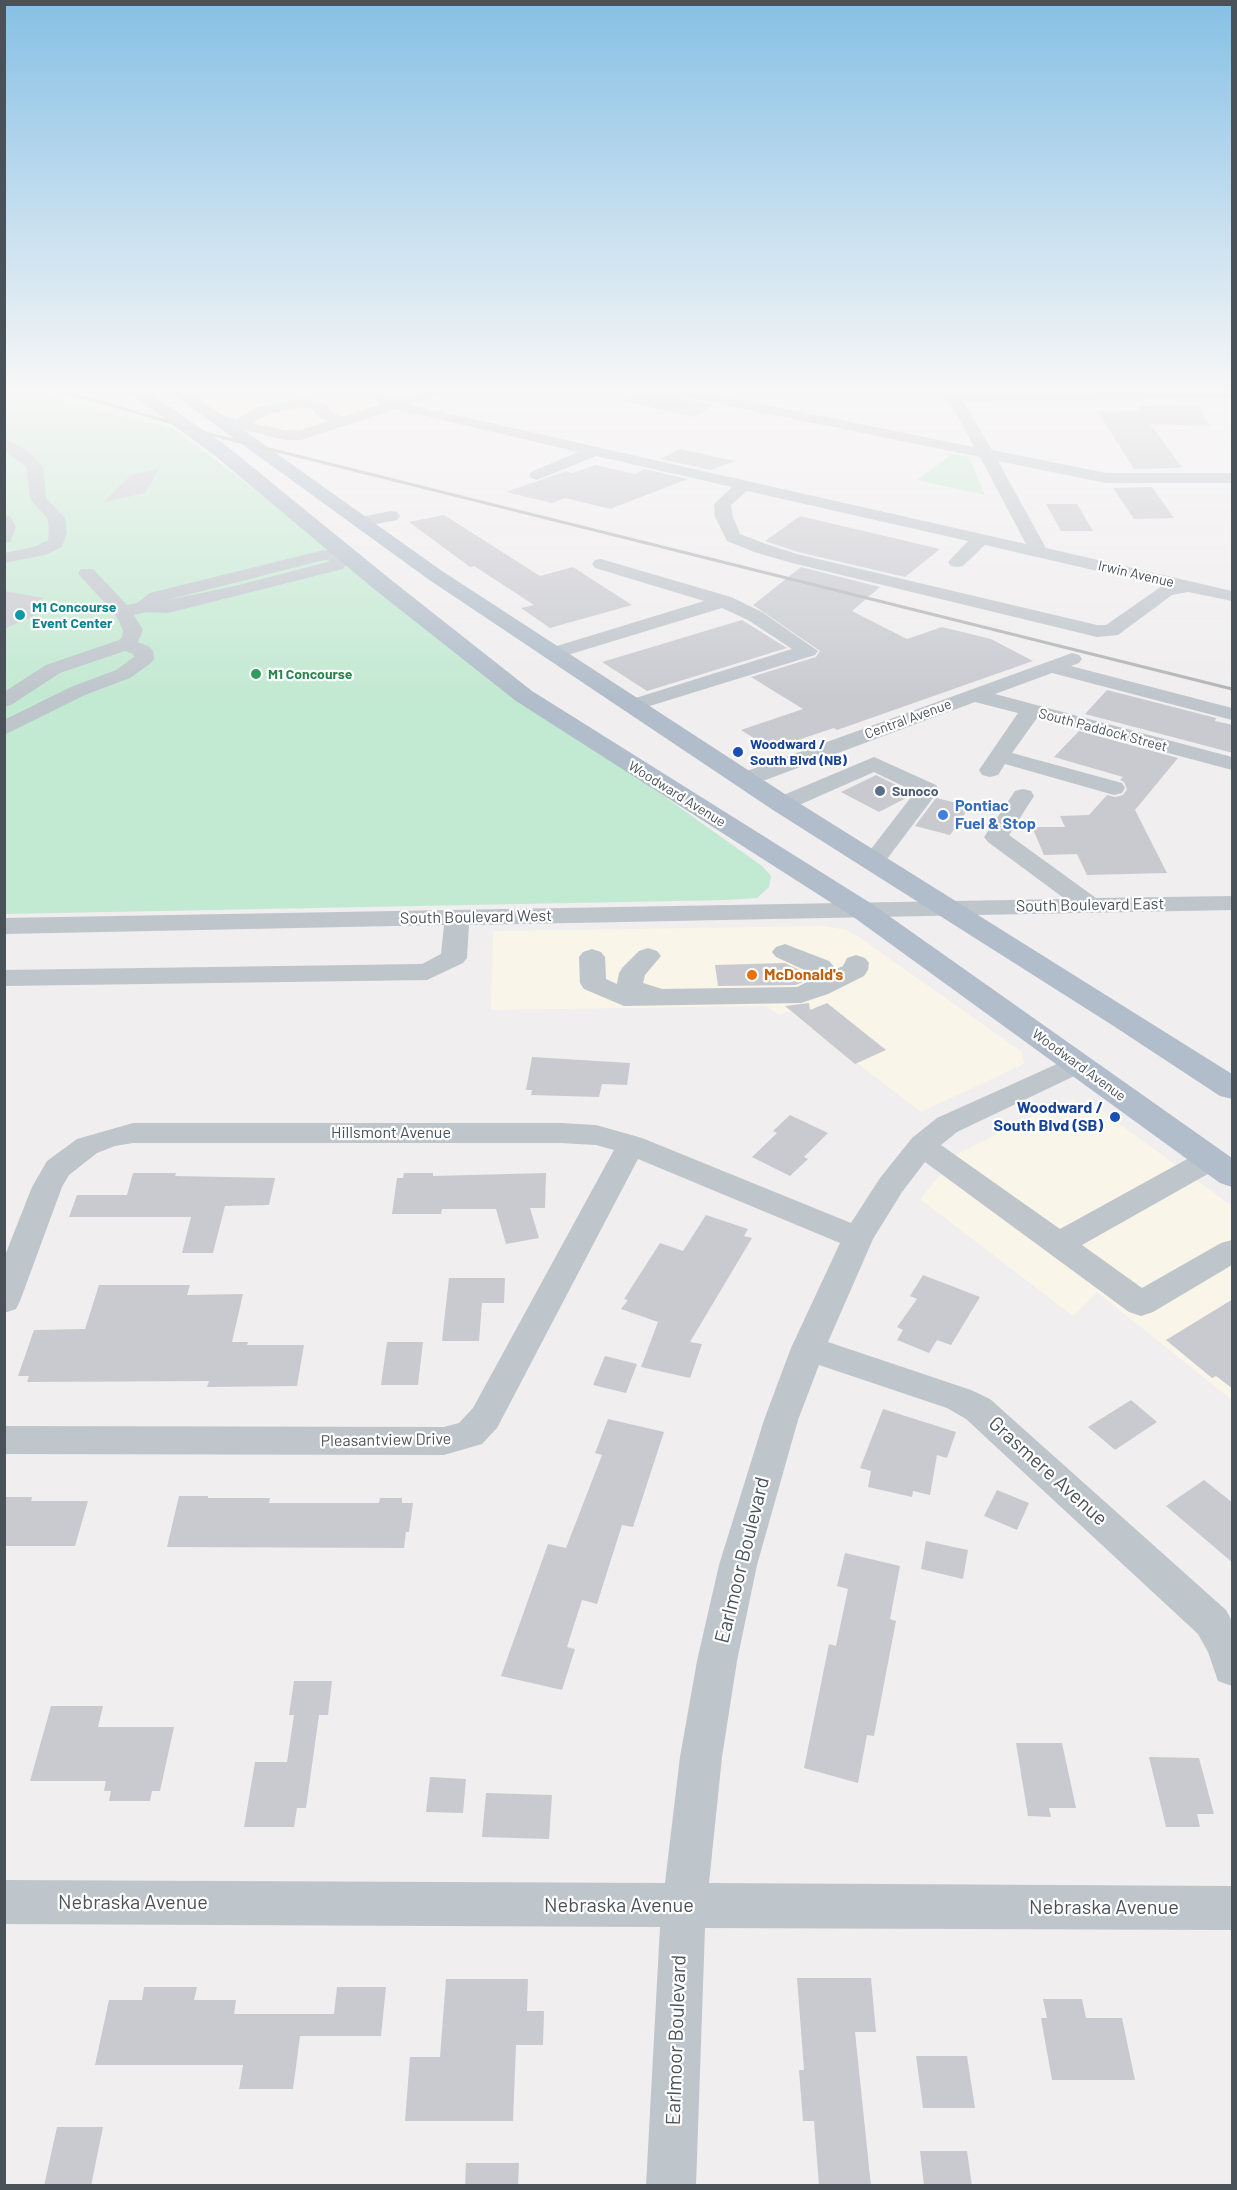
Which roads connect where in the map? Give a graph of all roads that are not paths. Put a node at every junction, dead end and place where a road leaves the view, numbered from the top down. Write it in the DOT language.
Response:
graph roads {
  1 [pos="37,494"];
  2 [pos="271,494"];
  3 [pos="324,494"];
  4 [pos="733,494"];
  5 [pos="784,494"];
  6 [pos="1008,494"];
  7 [pos="392,516"];
  8 [pos="4,520"];
  9 [pos="362,522"];
  10 [pos="4,538"];
  11 [pos="981,539"];
  12 [pos="1039,552"];
  13 [pos="345,556"];
  14 [pos="4,558"];
  15 [pos="957,562"];
  16 [pos="601,564"];
  17 [pos="87,573"];
  18 [pos="1233,585"];
  19 [pos="1187,586"];
  20 [pos="1233,596"];
  21 [pos="724,601"];
  22 [pos="123,612"];
  23 [pos="483,643"];
  24 [pos="126,644"];
  25 [pos="545,647"];
  26 [pos="1072,659"];
  27 [pos="1051,667"];
  28 [pos="974,695"];
  29 [pos="4,701"];
  30 [pos="633,705"];
  31 [pos="1033,711"];
  32 [pos="1233,714"];
  33 [pos="4,729"];
  34 [pos="813,754"];
  35 [pos="1233,764"];
  36 [pos="848,775"];
  37 [pos="744,780"];
  38 [pos="1114,788"];
  39 [pos="1023,796"];
  40 [pos="782,804"];
  41 [pos="873,862"];
  42 [pos="1233,903"];
  43 [pos="1089,905"];
  44 [pos="947,908"];
  45 [pos="862,910"];
  46 [pos="457,917"];
  47 [pos="4,926"];
  48 [pos="785,952"];
  49 [pos="648,956"];
  50 [pos="592,957"];
  51 [pos="856,963"];
  52 [pos="4,978"];
  53 [pos="819,988"];
  54 [pos="668,998"];
  55 [pos="1077,1064"];
  56 [pos="1233,1089"];
  57 [pos="632,1145"];
  58 [pos="922,1145"];
  59 [pos="1225,1160"];
  60 [pos="858,1238"];
  61 [pos="1059,1244"];
  62 [pos="1233,1251"];
  63 [pos="4,1301"];
  64 [pos="808,1348"];
  65 [pos="4,1440"];
  66 [pos="1233,1668"];
  67 [pos="4,1902"];
  68 [pos="684,1905"];
  69 [pos="1233,1908"];
  70 [pos="671,2186"];
  1 -- 14 [label="street"];
  2 -- 13 [label="main road, Woodward Avenue"];
  3 -- 9 [label="main road"];
  4 -- 19 [label="street"];
  5 -- 11 [label="street"];
  6 -- 12 [label="street"];
  7 -- 9 [label="street"];
  8 -- 10 [label="street"];
  9 -- 25 [label="main road"];
  11 -- 12 [label="street"];
  11 -- 15 [label="street"];
  12 -- 19 [label="street, Irwin Avenue"];
  13 -- 22 [label="street"];
  13 -- 23 [label="main road, Woodward Avenue"];
  16 -- 21 [label="street"];
  17 -- 22 [label="street"];
  18 -- 19 [label="street"];
  19 -- 20 [label="street, Irwin Avenue"];
  21 -- 25 [label="street"];
  21 -- 30 [label="street"];
  22 -- 24 [label="street"];
  23 -- 25 [label="main road"];
  23 -- 45 [label="main road, Woodward Avenue"];
  24 -- 29 [label="street"];
  24 -- 33 [label="street"];
  25 -- 30 [label="main road"];
  26 -- 27 [label="street, Central Avenue"];
  27 -- 28 [label="street, Central Avenue"];
  27 -- 32 [label="street"];
  28 -- 31 [label="street, South Paddock Street"];
  28 -- 34 [label="street, Central Avenue"];
  30 -- 37 [label="main road"];
  31 -- 35 [label="street, South Paddock Street"];
  31 -- 38 [label="street"];
  34 -- 36 [label="street"];
  34 -- 37 [label="street, Central Avenue"];
  36 -- 40 [label="street"];
  36 -- 41 [label="street"];
  37 -- 40 [label="main road"];
  39 -- 43 [label="street"];
  40 -- 41 [label="main road"];
  41 -- 44 [label="main road"];
  42 -- 43 [label="street, South Boulevard East"];
  43 -- 44 [label="street, South Boulevard East"];
  44 -- 45 [label="street, South Boulevard West"];
  44 -- 56 [label="main road"];
  45 -- 46 [label="street, South Boulevard West"];
  45 -- 55 [label="main road, Woodward Avenue"];
  46 -- 47 [label="street, South Boulevard West"];
  46 -- 52 [label="street"];
  48 -- 53 [label="street"];
  49 -- 54 [label="street"];
  50 -- 54 [label="street"];
  51 -- 53 [label="street"];
  53 -- 54 [label="street"];
  55 -- 58 [label="street, Earlmoor Boulevard"];
  55 -- 59 [label="main road, Woodward Avenue"];
  57 -- 60 [label="street, Hillsmont Avenue"];
  57 -- 63 [label="street, Hillsmont Avenue"];
  57 -- 65 [label="street, Pleasantview Drive"];
  58 -- 60 [label="street, Earlmoor Boulevard"];
  58 -- 61 [label="street"];
  59 -- 61 [label="street"];
  60 -- 64 [label="street, Earlmoor Boulevard"];
  61 -- 62 [label="street"];
  64 -- 66 [label="street, Grasmere Avenue"];
  64 -- 68 [label="street, Earlmoor Boulevard"];
  67 -- 68 [label="street, Nebraska Avenue"];
  68 -- 69 [label="street, Nebraska Avenue"];
  68 -- 70 [label="street, Earlmoor Boulevard"];
}
